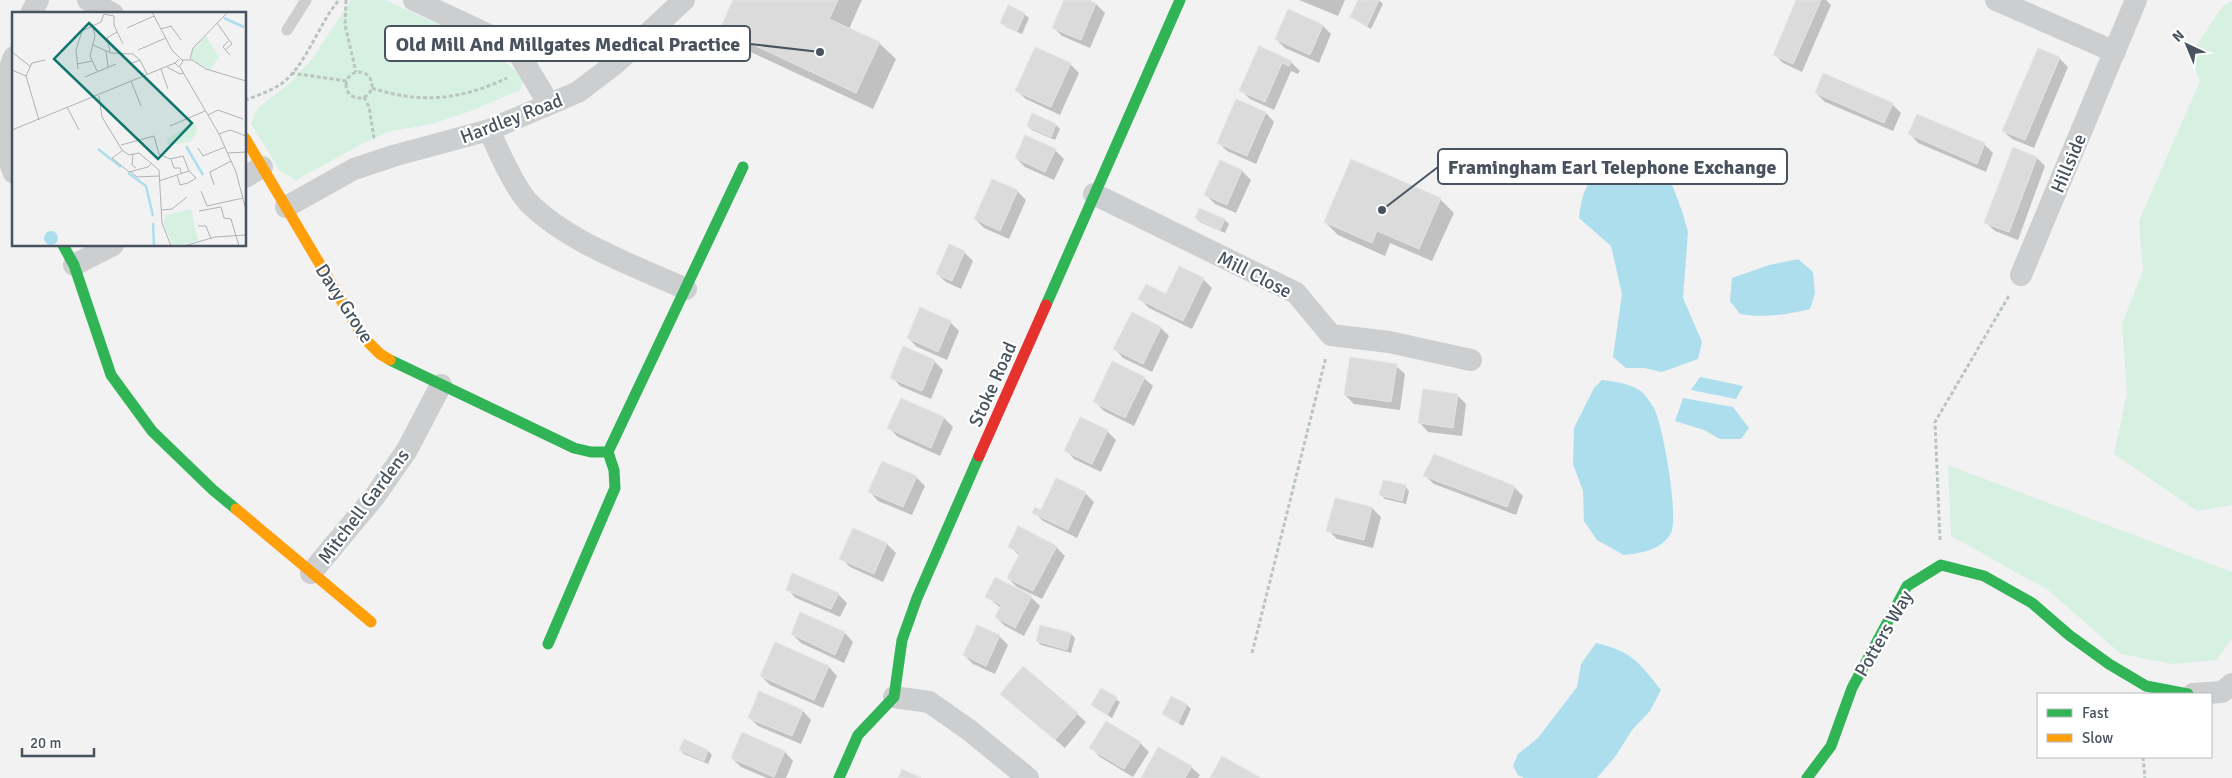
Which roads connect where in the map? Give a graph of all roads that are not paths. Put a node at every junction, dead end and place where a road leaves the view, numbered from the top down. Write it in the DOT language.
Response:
graph roads {
  1 [pos="38,0"];
  2 [pos="88,0"];
  3 [pos="306,0"];
  4 [pos="414,0"];
  5 [pos="684,0"];
  6 [pos="1180,0"];
  7 [pos="1996,0"];
  8 [pos="2136,0"];
  9 [pos="33,12"];
  10 [pos="109,12"];
  11 [pos="287,30"];
  12 [pos="2115,52"];
  13 [pos="12,64"];
  14 [pos="548,104"];
  15 [pos="489,130"];
  16 [pos="246,142"];
  17 [pos="743,167"];
  18 [pos="12,170"];
  19 [pos="254,172"];
  20 [pos="1094,194"];
  21 [pos="286,207"];
  22 [pos="63,246"];
  23 [pos="111,246"];
  24 [pos="74,265"];
  25 [pos="2021,274"];
  26 [pos="686,289"];
  27 [pos="1471,360"];
  28 [pos="441,385"];
  29 [pos="608,452"];
  30 [pos="311,573"];
  31 [pos="370,622"];
  32 [pos="548,644"];
  33 [pos="2232,684"];
  34 [pos="2183,693"];
  35 [pos="2208,693"];
  36 [pos="894,697"];
  37 [pos="839,778"];
  38 [pos="1028,778"];
  39 [pos="1807,778"];
  1 -- 9 [label="street"];
  2 -- 10 [label="street"];
  3 -- 11 [label="lane"];
  4 -- 14 [label="street"];
  5 -- 14 [label="street, Hardley Road"];
  6 -- 20 [label="street, Stoke Road"];
  7 -- 12 [label="street"];
  8 -- 12 [label="street, Hillside"];
  12 -- 25 [label="street, Hillside"];
  13 -- 18 [label="street"];
  14 -- 15 [label="street, Hardley Road"];
  15 -- 21 [label="street, Hardley Road"];
  15 -- 26 [label="street"];
  16 -- 19 [label="street, Davy Grove"];
  17 -- 26 [label="street"];
  19 -- 21 [label="street, Davy Grove"];
  20 -- 27 [label="street, Mill Close"];
  20 -- 36 [label="street, Stoke Road"];
  21 -- 28 [label="street, Davy Grove"];
  22 -- 24 [label="street"];
  23 -- 24 [label="street"];
  24 -- 30 [label="street"];
  26 -- 29 [label="street"];
  28 -- 29 [label="street, Davy Grove"];
  28 -- 30 [label="street, Mitchell Gardens"];
  29 -- 32 [label="street"];
  30 -- 31 [label="street"];
  33 -- 35 [label="street"];
  34 -- 39 [label="street, Potters Way"];
  36 -- 37 [label="street"];
  36 -- 38 [label="street"];
}
